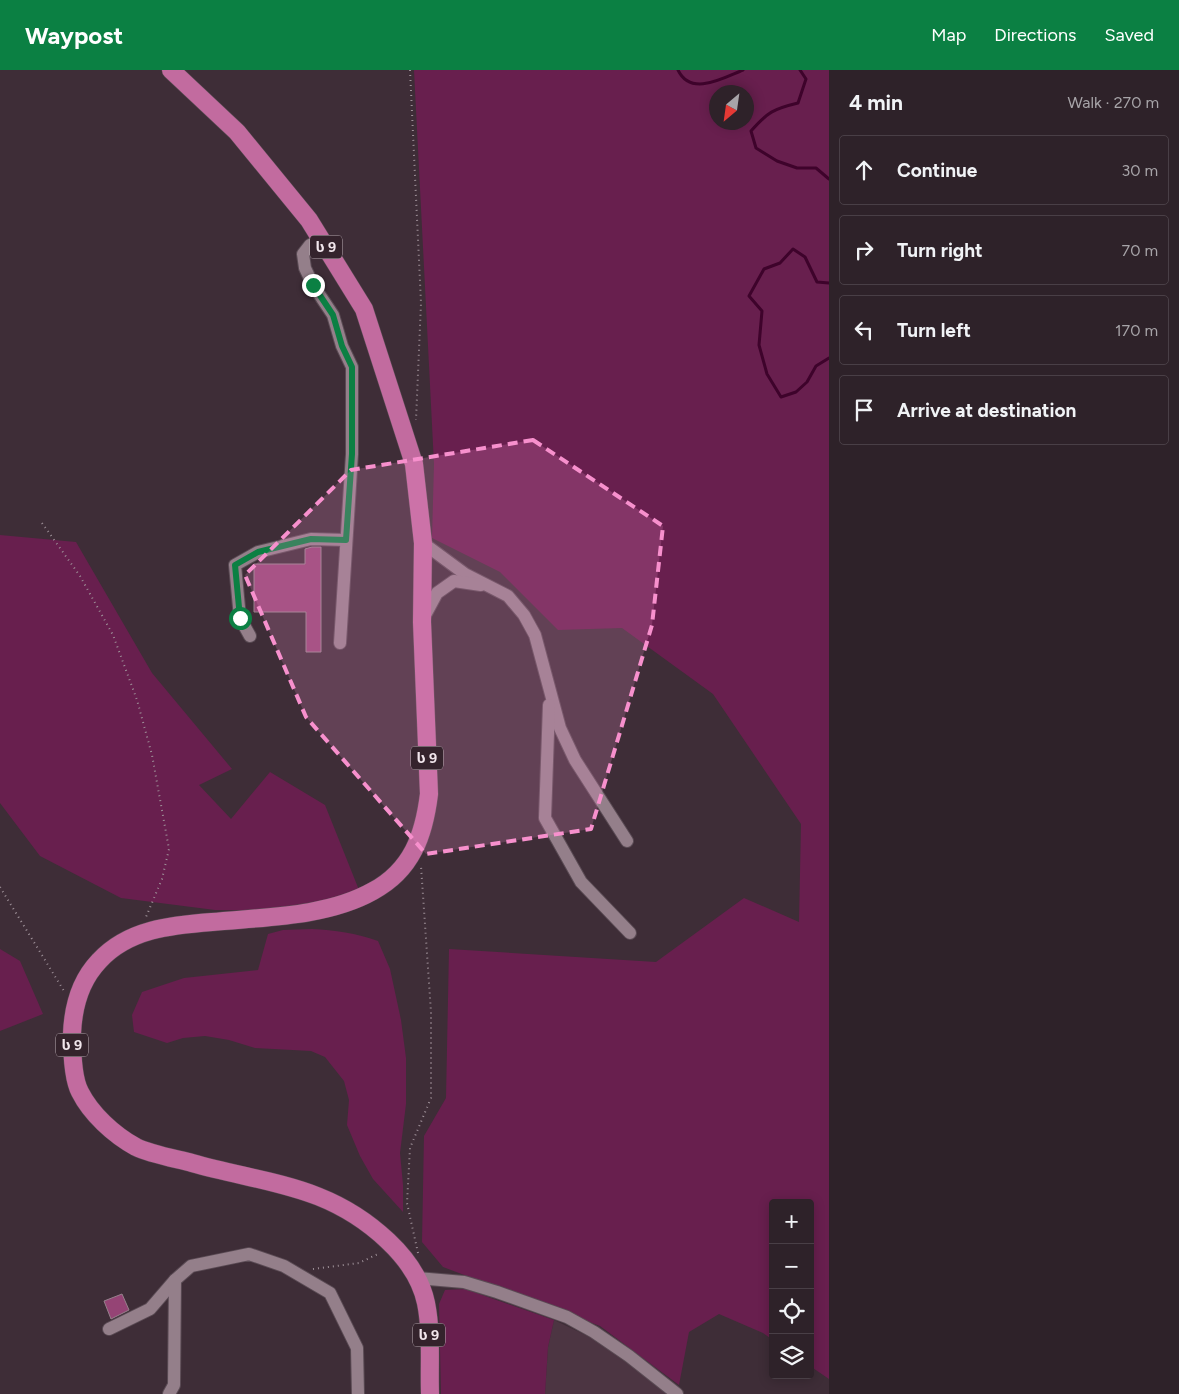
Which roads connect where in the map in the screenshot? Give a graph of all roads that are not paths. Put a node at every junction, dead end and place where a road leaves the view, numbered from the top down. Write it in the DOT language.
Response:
graph roads {
  1 [pos="171,70"];
  2 [pos="322,240"];
  3 [pos="346,540"];
  4 [pos="423,543"];
  5 [pos="508,596"];
  6 [pos="422,622"];
  7 [pos="250,636"];
  8 [pos="340,643"];
  9 [pos="550,688"];
  10 [pos="627,841"];
  11 [pos="630,933"];
  12 [pos="417,1278"];
  13 [pos="175,1280"];
  14 [pos="109,1329"];
  15 [pos="169,1394"];
  16 [pos="358,1394"];
  17 [pos="430,1394"];
  18 [pos="677,1394"];
  1 -- 2 [label="highway, ს 9"];
  2 -- 3 [label="street"];
  2 -- 4 [label="highway, ს 9"];
  3 -- 7 [label="street"];
  3 -- 8 [label="street"];
  4 -- 5 [label="street"];
  4 -- 6 [label="highway, ს 9"];
  5 -- 6 [label="street"];
  5 -- 9 [label="street"];
  6 -- 12 [label="highway, ს 9"];
  9 -- 10 [label="street"];
  9 -- 11 [label="street"];
  12 -- 17 [label="highway, ს 9"];
  12 -- 18 [label="street"];
  13 -- 14 [label="street"];
  13 -- 15 [label="street"];
  13 -- 16 [label="street"];
}
